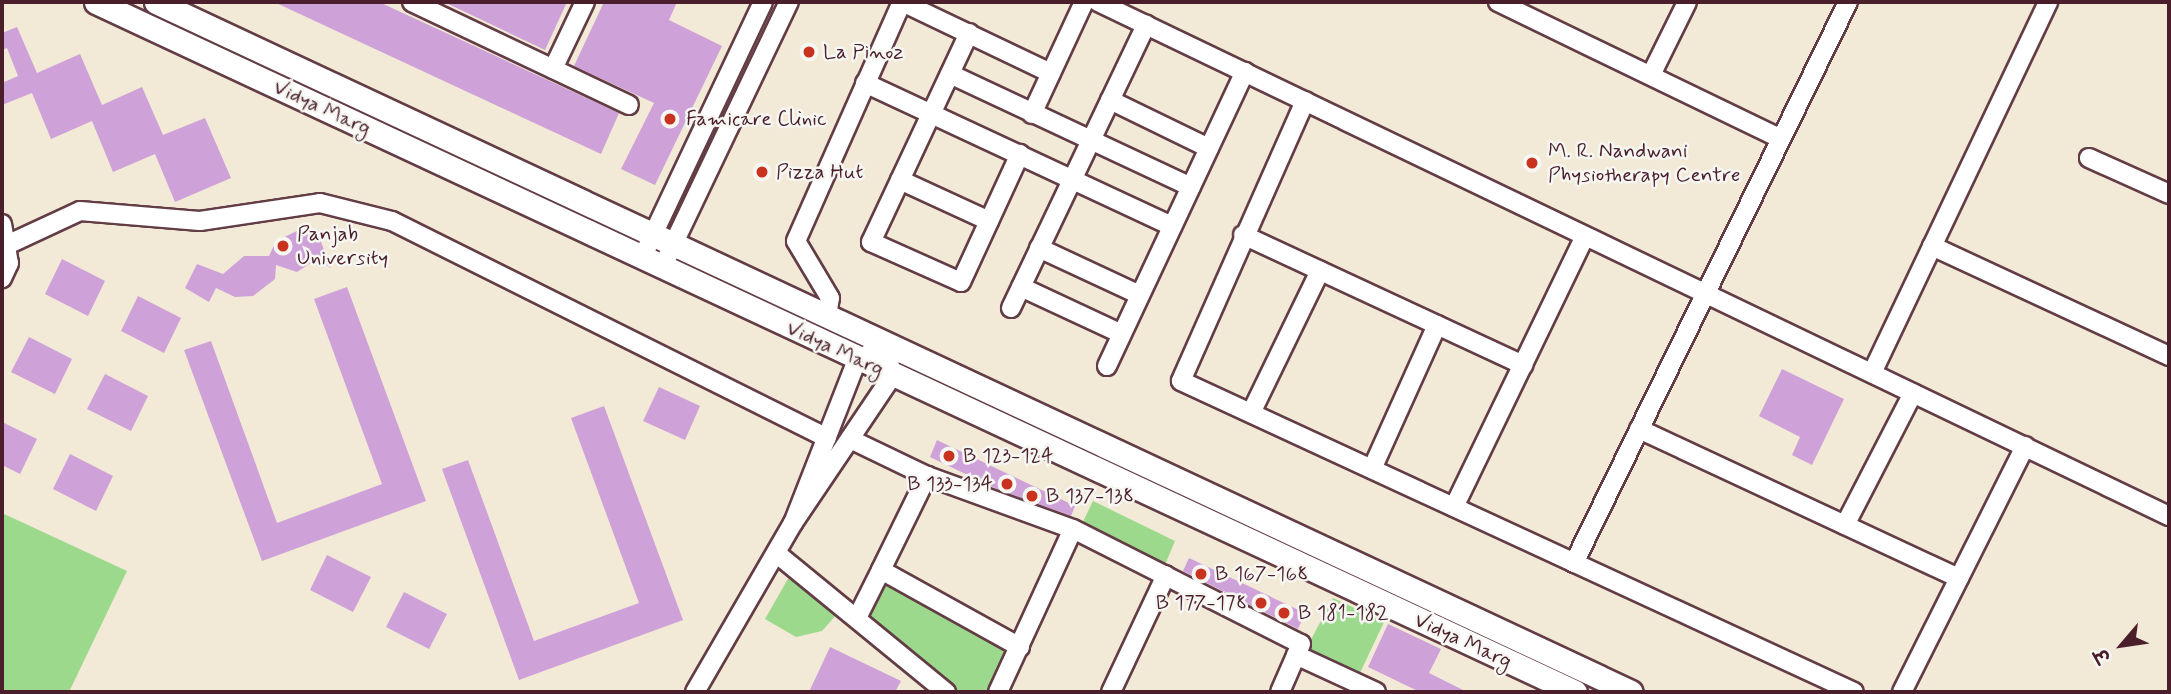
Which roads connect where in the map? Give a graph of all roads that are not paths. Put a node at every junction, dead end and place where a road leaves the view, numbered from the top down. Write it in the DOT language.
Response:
graph roads {
  1 [pos="96,2"];
  2 [pos="156,2"];
  3 [pos="412,2"];
  4 [pos="586,2"];
  5 [pos="763,2"];
  6 [pos="789,2"];
  7 [pos="902,2"];
  8 [pos="1084,2"];
  9 [pos="1098,2"];
  10 [pos="1499,2"];
  11 [pos="1686,2"];
  12 [pos="1847,2"];
  13 [pos="2048,2"];
  14 [pos="1527,8"];
  15 [pos="1146,24"];
  16 [pos="969,33"];
  17 [pos="553,69"];
  18 [pos="1245,72"];
  19 [pos="1051,73"];
  20 [pos="950,74"];
  21 [pos="1651,75"];
  22 [pos="865,83"];
  23 [pos="1110,100"];
  24 [pos="1305,101"];
  25 [pos="629,105"];
  26 [pos="932,114"];
  27 [pos="1032,114"];
  28 [pos="1781,139"];
  29 [pos="1090,141"];
  30 [pos="1209,148"];
  31 [pos="1020,154"];
  32 [pos="2089,158"];
  33 [pos="900,180"];
  34 [pos="1073,180"];
  35 [pos="1191,187"];
  36 [pos="2169,194"];
  37 [pos="989,221"];
  38 [pos="2,223"];
  39 [pos="1172,226"];
  40 [pos="1243,235"];
  41 [pos="1585,236"];
  42 [pos="663,239"];
  43 [pos="9,244"];
  44 [pos="1932,246"];
  45 [pos="1039,248"];
  46 [pos="652,263"];
  47 [pos="1320,271"];
  48 [pos="2,278"];
  49 [pos="1021,287"];
  50 [pos="1706,293"];
  51 [pos="1140,295"];
  52 [pos="1011,308"];
  53 [pos="827,316"];
  54 [pos="1437,325"];
  55 [pos="1122,334"];
  56 [pos="886,344"];
  57 [pos="2169,356"];
  58 [pos="858,360"];
  59 [pos="1523,365"];
  60 [pos="1107,366"];
  61 [pos="1872,373"];
  62 [pos="892,376"];
  63 [pos="1913,393"];
  64 [pos="1251,413"];
  65 [pos="1639,429"];
  66 [pos="827,438"];
  67 [pos="850,439"];
  68 [pos="2025,446"];
  69 [pos="1372,469"];
  70 [pos="928,476"];
  71 [pos="1454,507"];
  72 [pos="2169,516"];
  73 [pos="793,523"];
  74 [pos="1845,525"];
  75 [pos="1073,529"];
  76 [pos="776,553"];
  77 [pos="1574,563"];
  78 [pos="881,570"];
  79 [pos="1166,575"];
  80 [pos="1959,578"];
  81 [pos="857,618"];
  82 [pos="1020,647"];
  83 [pos="1296,655"];
  84 [pos="695,692"];
  85 [pos="946,692"];
  86 [pos="998,692"];
  87 [pos="1111,692"];
  88 [pos="1280,692"];
  89 [pos="1377,692"];
  90 [pos="1575,692"];
  91 [pos="1631,692"];
  92 [pos="1854,692"];
  93 [pos="1902,692"];
  1 -- 46 [label="main road, Vidya Marg"];
  2 -- 42 [label="main road, Vidya Marg"];
  3 -- 17 [label="street"];
  4 -- 17 [label="street"];
  5 -- 42 [label="street"];
  6 -- 42 [label="street"];
  7 -- 16 [label="street"];
  7 -- 22 [label="street"];
  8 -- 19 [label="street"];
  9 -- 15 [label="street"];
  10 -- 14 [label="street"];
  11 -- 21 [label="street"];
  12 -- 28 [label="street"];
  13 -- 44 [label="street"];
  14 -- 21 [label="street"];
  15 -- 18 [label="street"];
  15 -- 23 [label="street"];
  16 -- 19 [label="street"];
  16 -- 20 [label="street"];
  17 -- 25 [label="street"];
  18 -- 24 [label="street"];
  18 -- 30 [label="street"];
  19 -- 27 [label="street"];
  20 -- 26 [label="street"];
  20 -- 27 [label="street"];
  21 -- 28 [label="street"];
  22 -- 26 [label="street"];
  22 -- 53 [label="street"];
  23 -- 29 [label="street"];
  23 -- 30 [label="street"];
  24 -- 40 [label="street"];
  24 -- 41 [label="street"];
  26 -- 31 [label="street"];
  26 -- 33 [label="street"];
  27 -- 29 [label="street"];
  28 -- 50 [label="street"];
  29 -- 34 [label="street"];
  29 -- 35 [label="street"];
  30 -- 35 [label="street"];
  31 -- 34 [label="street"];
  31 -- 37 [label="street"];
  32 -- 36 [label="street"];
  33 -- 37 [label="street"];
  33 -- 37 [label="street"];
  34 -- 39 [label="street"];
  34 -- 45 [label="street"];
  35 -- 39 [label="street"];
  38 -- 43 [label="street"];
  39 -- 51 [label="street"];
  40 -- 47 [label="street"];
  40 -- 64 [label="street"];
  41 -- 50 [label="street"];
  41 -- 59 [label="street"];
  42 -- 46 [label="street"];
  42 -- 53 [label="main road, Vidya Marg"];
  43 -- 48 [label="street"];
  43 -- 66 [label="street"];
  44 -- 57 [label="street"];
  44 -- 61 [label="street"];
  45 -- 49 [label="street"];
  45 -- 51 [label="street"];
  46 -- 58 [label="main road, Vidya Marg"];
  47 -- 54 [label="street"];
  47 -- 64 [label="street"];
  49 -- 52 [label="street"];
  49 -- 55 [label="street"];
  50 -- 61 [label="street"];
  50 -- 65 [label="street"];
  51 -- 55 [label="street"];
  53 -- 56 [label="main road, Vidya Marg"];
  54 -- 59 [label="street"];
  54 -- 69 [label="street"];
  55 -- 60 [label="street"];
  56 -- 58 [label="street"];
  56 -- 62 [label="street"];
  56 -- 91 [label="main road, Vidya Marg"];
  58 -- 62 [label="main road, Vidya Marg"];
  58 -- 66 [label="street"];
  59 -- 71 [label="street"];
  61 -- 63 [label="street"];
  62 -- 67 [label="street"];
  62 -- 90 [label="main road, Vidya Marg"];
  63 -- 68 [label="street"];
  63 -- 74 [label="street"];
  64 -- 69 [label="street"];
  65 -- 74 [label="street"];
  65 -- 77 [label="street"];
  66 -- 73 [label="street"];
  67 -- 70 [label="street"];
  67 -- 73 [label="street"];
  68 -- 72 [label="street"];
  68 -- 80 [label="street"];
  69 -- 71 [label="street"];
  70 -- 75 [label="street"];
  70 -- 78 [label="street"];
  71 -- 77 [label="street"];
  73 -- 76 [label="street"];
  74 -- 80 [label="street"];
  75 -- 79 [label="street"];
  75 -- 82 [label="street"];
  76 -- 81 [label="street"];
  76 -- 84 [label="street"];
  77 -- 92 [label="street"];
  78 -- 81 [label="street"];
  78 -- 82 [label="street"];
  79 -- 83 [label="street"];
  79 -- 87 [label="street"];
  80 -- 93 [label="street"];
  81 -- 85 [label="street"];
  82 -- 86 [label="street"];
  83 -- 88 [label="street"];
  83 -- 89 [label="street"];
}
